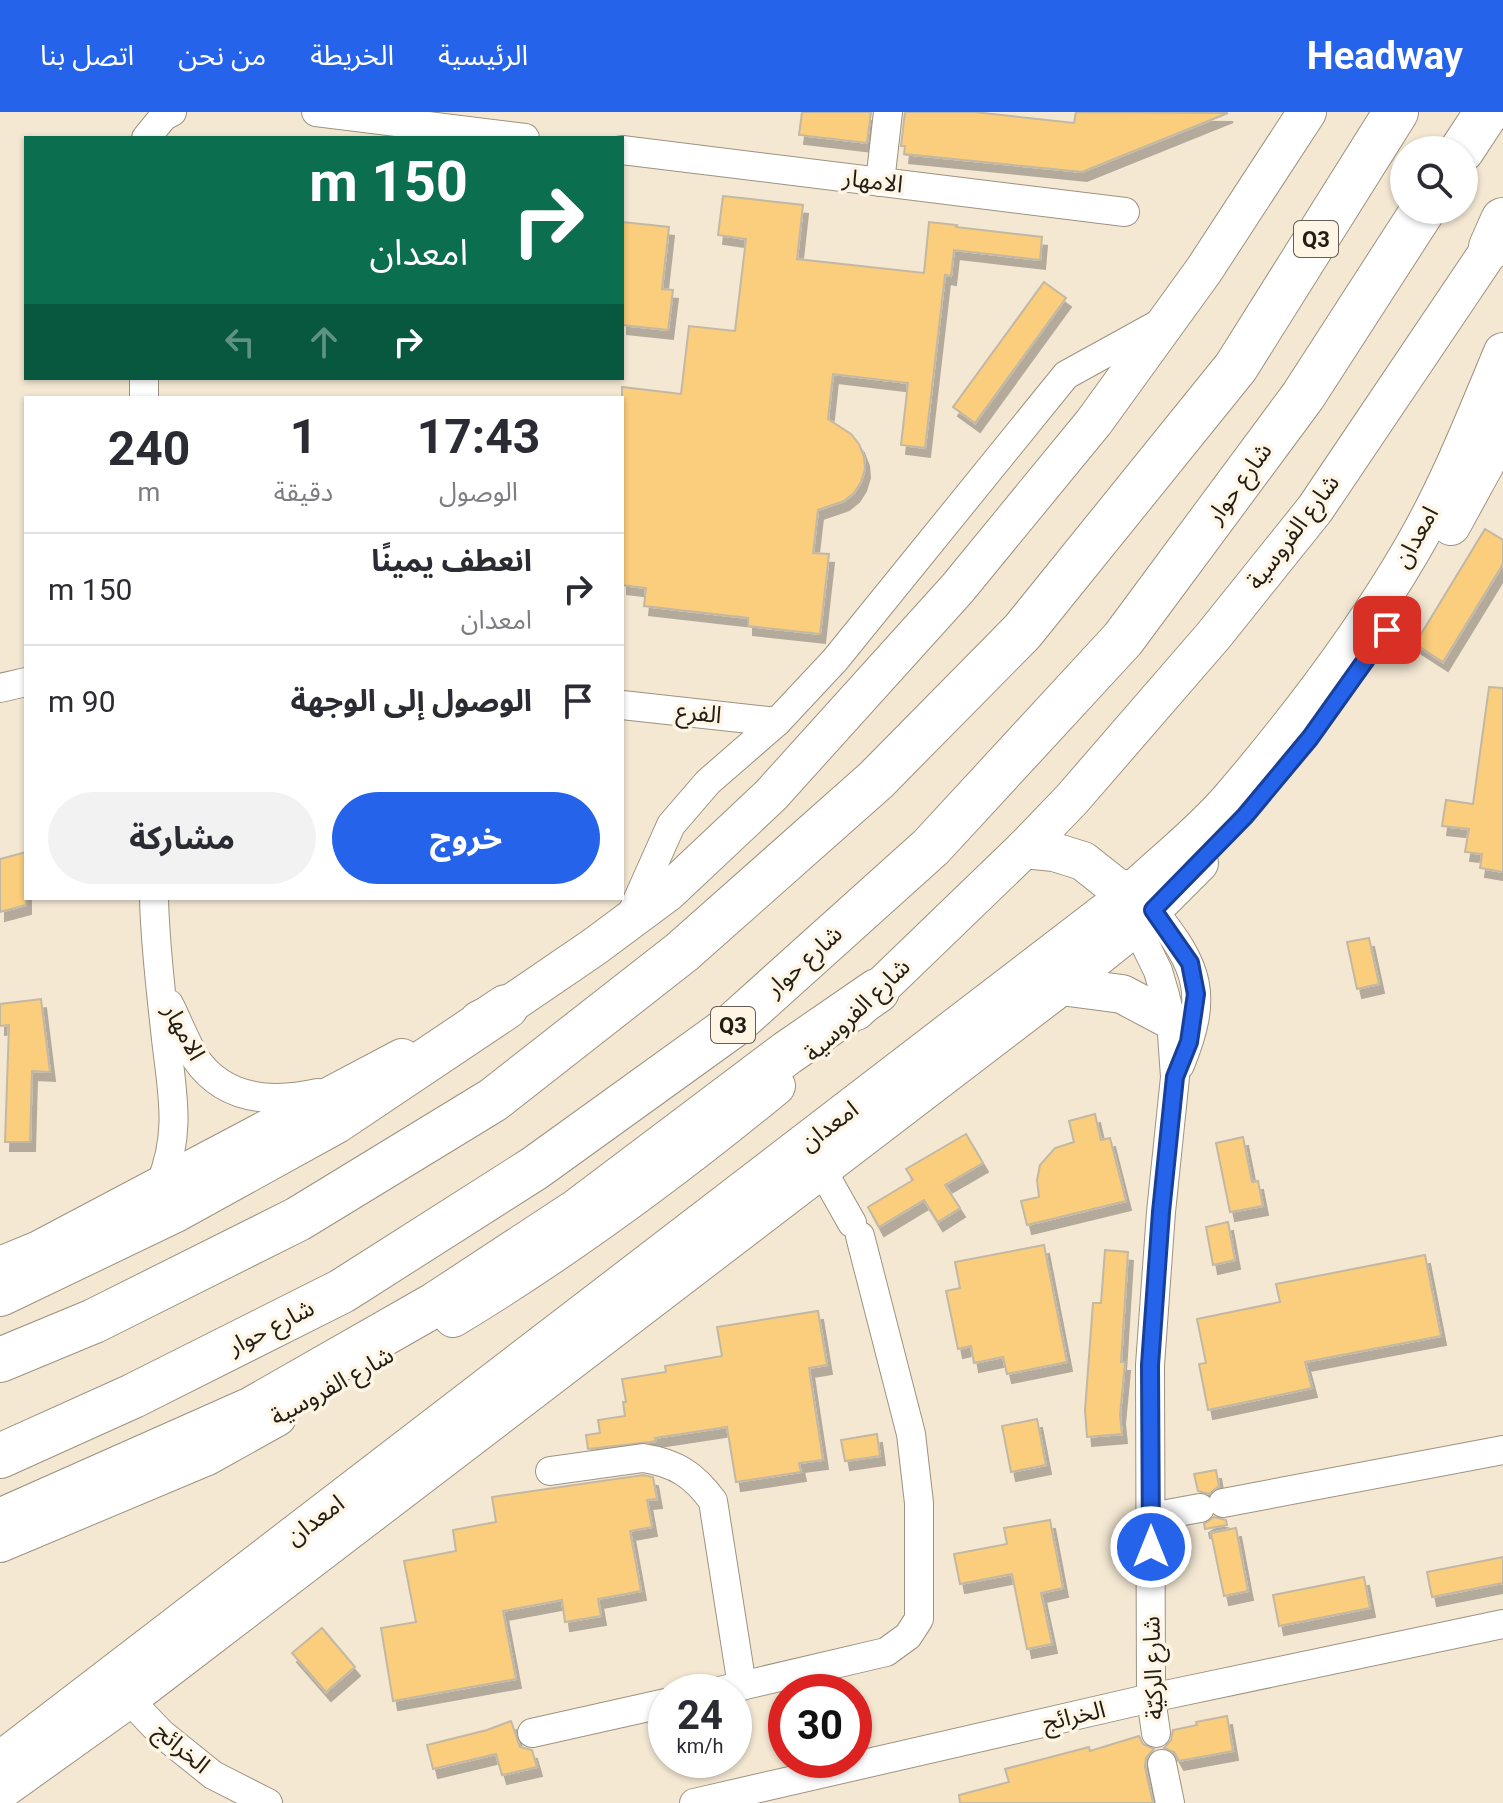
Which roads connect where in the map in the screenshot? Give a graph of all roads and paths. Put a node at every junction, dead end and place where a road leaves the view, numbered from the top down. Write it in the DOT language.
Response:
graph roads {
  1 [pos="172,112"];
  2 [pos="316,112"];
  3 [pos="888,112"];
  4 [pos="1307,112"];
  5 [pos="1396,112"];
  6 [pos="1487,112"];
  7 [pos="148,136"];
  8 [pos="509,136"];
  9 [pos="1471,136"];
  10 [pos="624,150"];
  11 [pos="880,182"];
  12 [pos="1125,212"];
  13 [pos="1414,224"];
  14 [pos="1499,232"];
  15 [pos="1171,316"];
  16 [pos="1503,352"];
  17 [pos="1503,419"];
  18 [pos="24,682"];
  19 [pos="0,688"];
  20 [pos="624,705"];
  21 [pos="777,722"];
  22 [pos="1072,799"];
  23 [pos="1024,849"];
  24 [pos="1083,861"];
  25 [pos="154,900"];
  26 [pos="1132,904"];
  27 [pos="629,921"];
  28 [pos="1061,986"];
  29 [pos="161,989"];
  30 [pos="877,991"];
  31 [pos="506,1007"];
  32 [pos="1171,1020"];
  33 [pos="1175,1077"];
  34 [pos="345,1086"];
  35 [pos="822,1170"];
  36 [pos="160,1185"];
  37 [pos="0,1266"];
  38 [pos="0,1294"];
  39 [pos="0,1360"];
  40 [pos="1503,1450"];
  41 [pos="0,1456"];
  42 [pos="550,1471"];
  43 [pos="1151,1517"];
  44 [pos="0,1521"];
  45 [pos="0,1543"];
  46 [pos="1503,1624"];
  47 [pos="728,1674"];
  48 [pos="752,1684"];
  49 [pos="118,1689"];
  50 [pos="1151,1698"];
  51 [pos="648,1707"];
  52 [pos="532,1733"];
  53 [pos="1156,1733"];
  54 [pos="0,1761"];
  55 [pos="1162,1764"];
  56 [pos="0,1791"];
  57 [pos="268,1803"];
  58 [pos="694,1803"];
  59 [pos="1170,1803"];
  1 -- 7 [label="street"];
  2 -- 8 [label="street"];
  3 -- 11 [label="street"];
  4 -- 15 [label="street"];
  5 -- 39 [label="highway, Q3"];
  6 -- 9 [label="highway"];
  10 -- 11 [label="street, الامهار"];
  11 -- 12 [label="street, الامهار"];
  13 -- 41 [label="highway, شارع حوار / Q3"];
  14 -- 22 [label="street, شارع الفروسية"];
  15 -- 21 [label="street"];
  15 -- 27 [label="street"];
  16 -- 26 [label="street, امعدان"];
  17 -- 26 [label="street, امعدان"];
  18 -- 19 [label="street"];
  20 -- 21 [label="street, الفرع"];
  21 -- 27 [label="street"];
  22 -- 23 [label="street, شارع الفروسية"];
  22 -- 24 [label="street"];
  23 -- 24 [label="street, شارع الركيّة"];
  23 -- 30 [label="street, شارع الفروسية"];
  24 -- 26 [label="street, شارع الركيّة"];
  25 -- 29 [label="street, الامهار"];
  26 -- 28 [label="street, امعدان"];
  26 -- 32 [label="street, شارع الركيّة"];
  26 -- 33 [label="street, شارع الركيّة"];
  26 -- 49 [label="street, امعدان"];
  27 -- 31 [label="street"];
  28 -- 32 [label="street"];
  28 -- 35 [label="street, امعدان"];
  29 -- 34 [label="street, الامهار"];
  29 -- 36 [label="street, الامهار"];
  30 -- 44 [label="highway"];
  30 -- 45 [label="street, شارع الفروسية"];
  31 -- 34 [label="street"];
  31 -- 38 [label="highway"];
  32 -- 33 [label="street, شارع الركيّة"];
  33 -- 43 [label="street, شارع الركيّة"];
  34 -- 36 [label="street"];
  35 -- 48 [label="street"];
  35 -- 49 [label="street, امعدان"];
  36 -- 37 [label="street"];
  40 -- 43 [label="street"];
  42 -- 47 [label="street"];
  43 -- 50 [label="street, شارع الركيّة"];
  46 -- 50 [label="street, الخرائج"];
  49 -- 54 [label="street, امعدان"];
  49 -- 56 [label="street, امعدان"];
  49 -- 57 [label="street, الخرائج"];
  50 -- 53 [label="street, شارع الركيّة"];
  50 -- 58 [label="street, الخرائج"];
  51 -- 52 [label="street"];
  55 -- 59 [label="street"];
}
